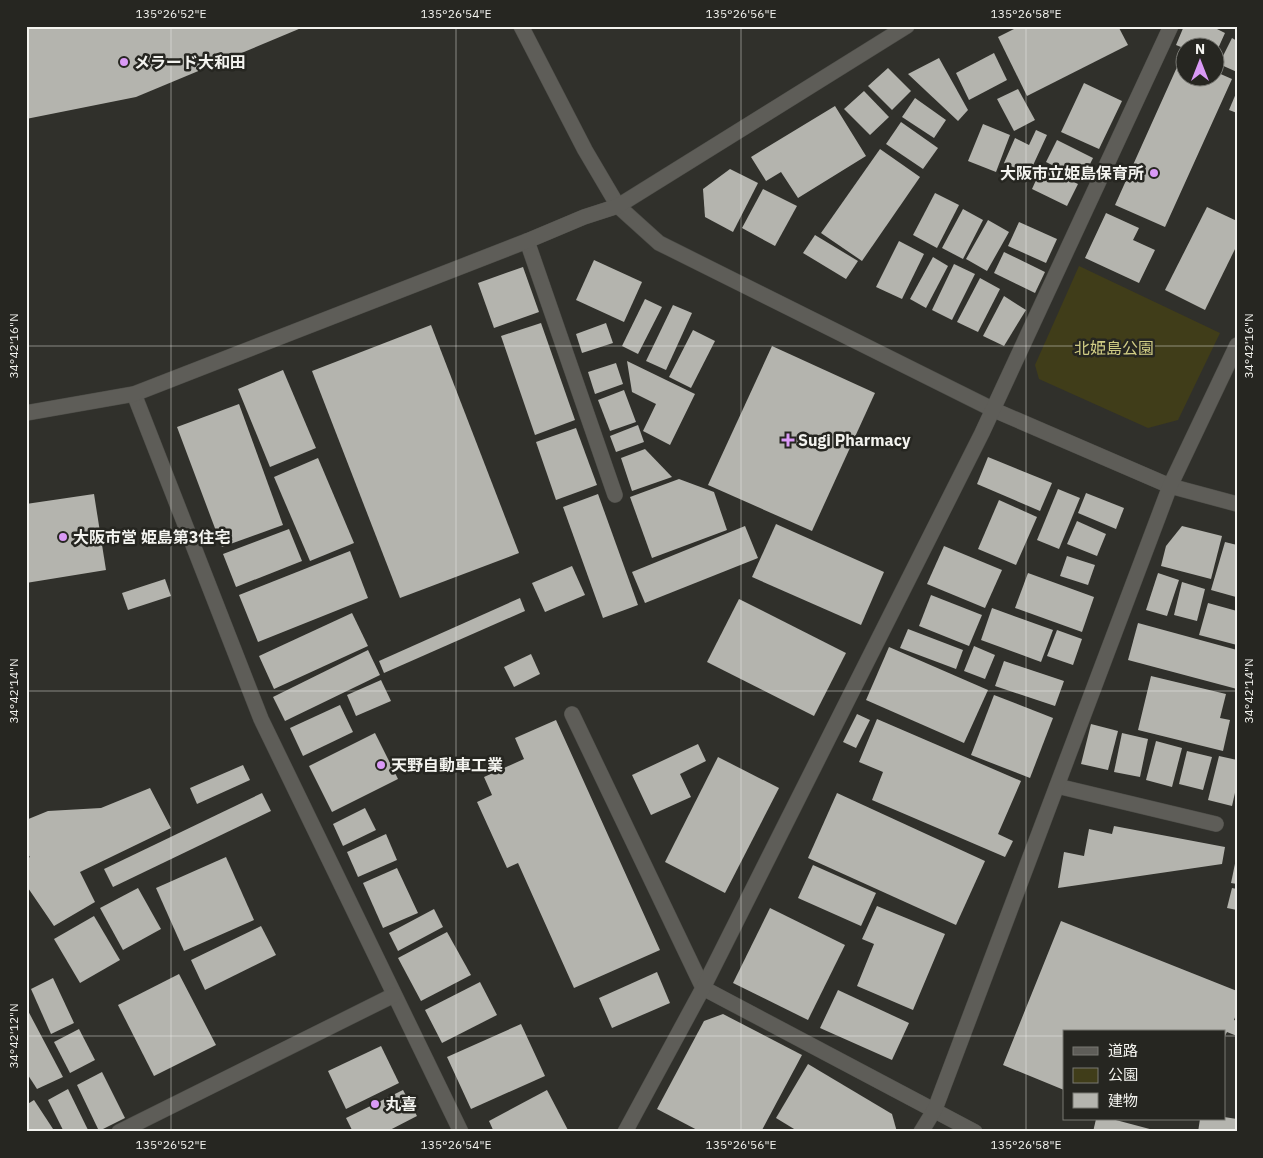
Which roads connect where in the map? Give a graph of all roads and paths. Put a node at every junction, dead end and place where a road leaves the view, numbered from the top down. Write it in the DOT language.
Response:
graph roads {
  1 [pos="521,26"];
  2 [pos="907,26"];
  3 [pos="1170,26"];
  4 [pos="618,206"];
  5 [pos="527,242"];
  6 [pos="1237,345"];
  7 [pos="134,394"];
  8 [pos="994,410"];
  9 [pos="26,413"];
  10 [pos="1170,486"];
  11 [pos="615,495"];
  12 [pos="1237,504"];
  13 [pos="572,714"];
  14 [pos="1057,786"];
  15 [pos="1216,824"];
  16 [pos="703,988"];
  17 [pos="394,995"];
  18 [pos="935,1110"];
  19 [pos="119,1132"];
  20 [pos="461,1132"];
  21 [pos="625,1132"];
  22 [pos="921,1132"];
  23 [pos="974,1132"];
  1 -- 4 [label="street"];
  2 -- 4 [label="street"];
  3 -- 8 [label="street"];
  4 -- 5 [label="street"];
  4 -- 8 [label="street"];
  5 -- 7 [label="street"];
  5 -- 11 [label="street"];
  6 -- 10 [label="street"];
  7 -- 9 [label="street"];
  7 -- 17 [label="street"];
  8 -- 10 [label="street"];
  8 -- 16 [label="street"];
  10 -- 12 [label="street"];
  10 -- 14 [label="street"];
  13 -- 16 [label="street"];
  14 -- 15 [label="street"];
  14 -- 18 [label="street"];
  16 -- 18 [label="street"];
  16 -- 21 [label="street"];
  17 -- 19 [label="street"];
  17 -- 20 [label="street"];
  18 -- 22 [label="street"];
  18 -- 23 [label="street"];
}
